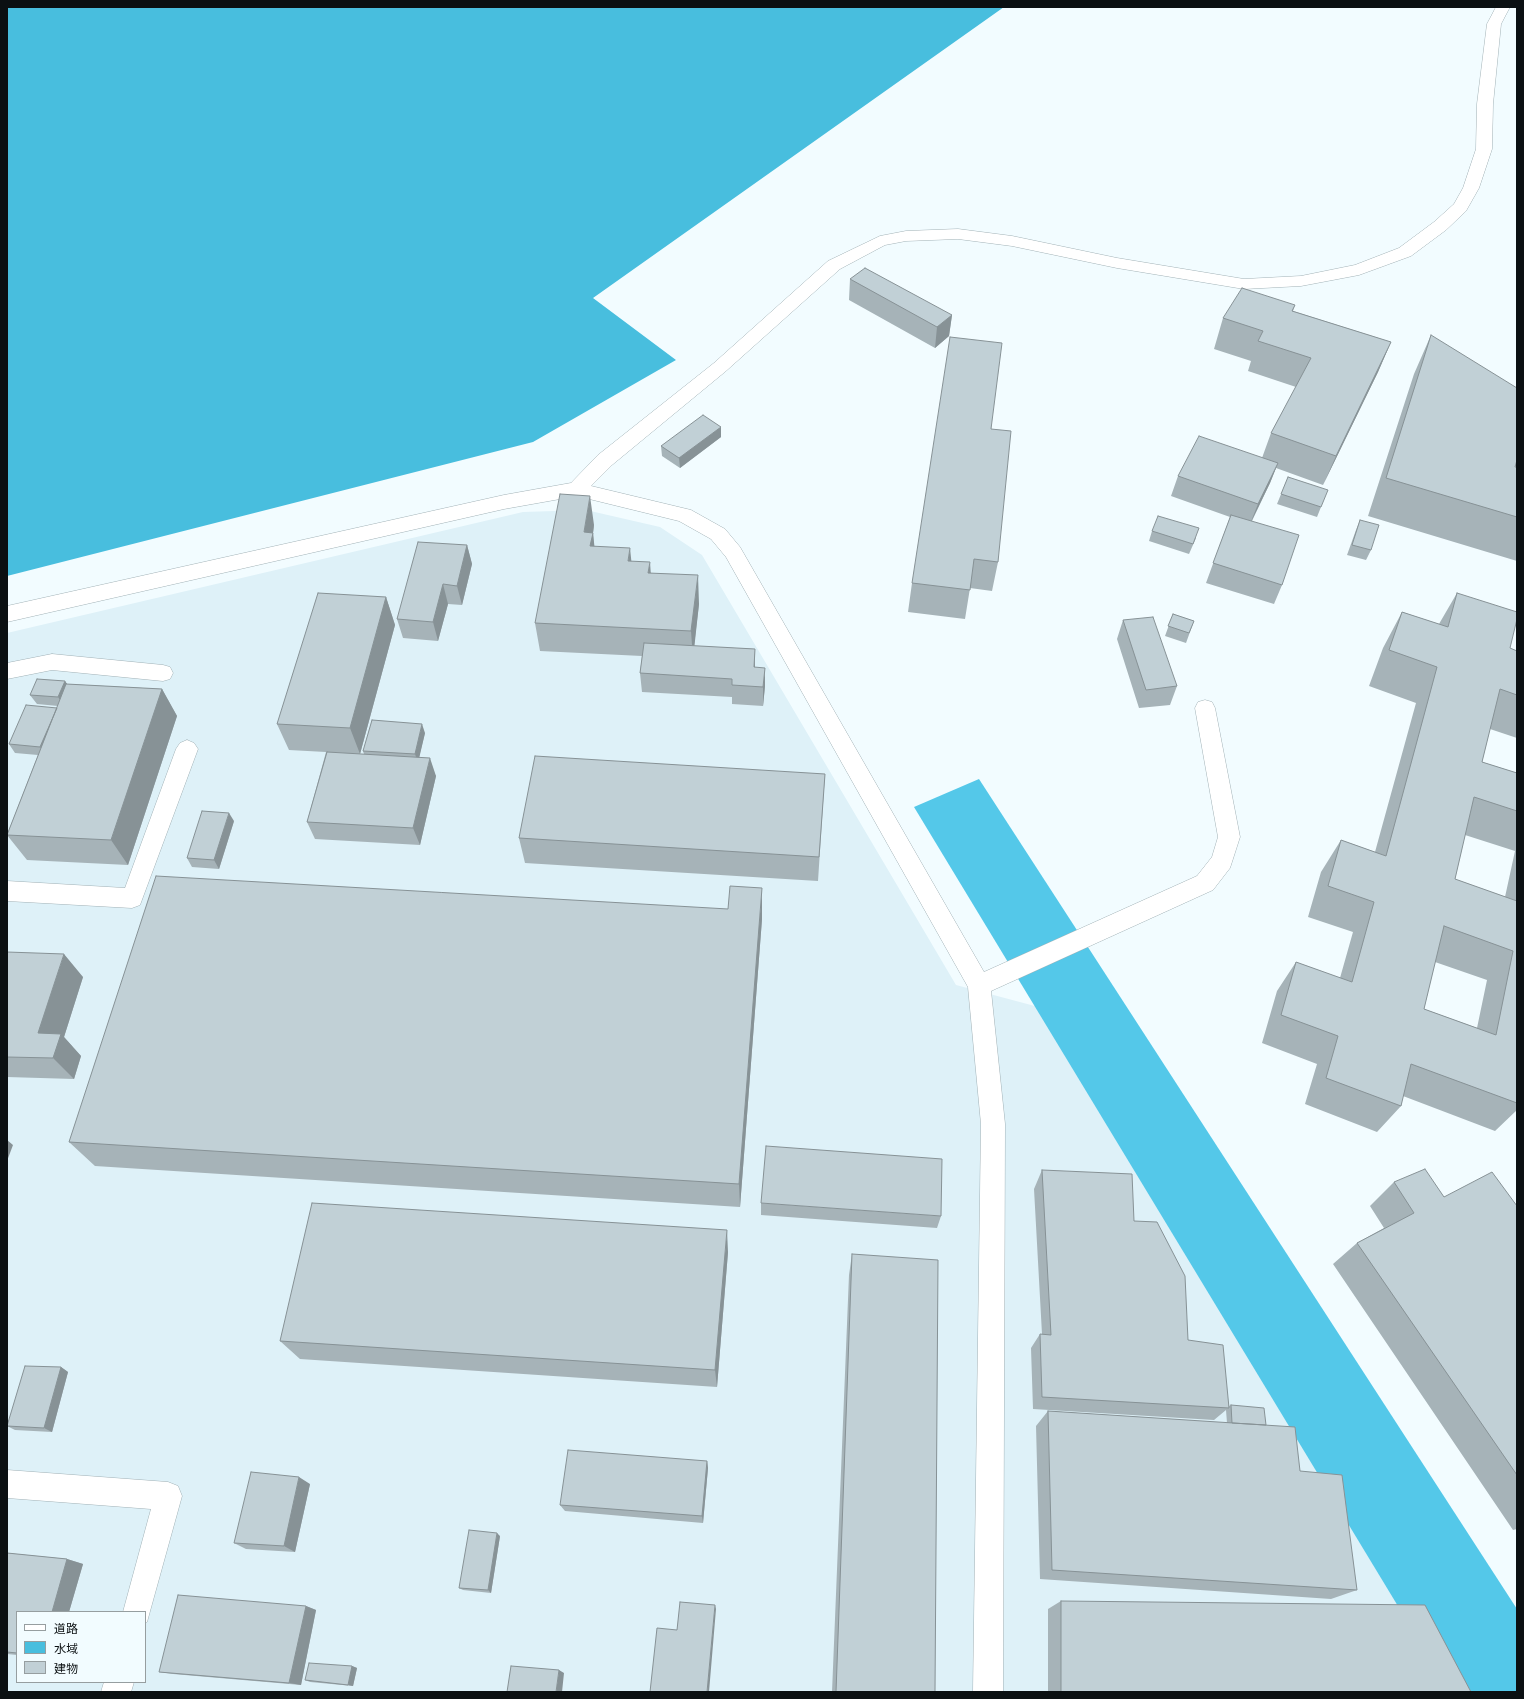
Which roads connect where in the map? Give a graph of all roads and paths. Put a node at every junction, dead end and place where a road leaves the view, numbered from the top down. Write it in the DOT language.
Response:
graph roads {
  1 [pos="1503,7"];
  2 [pos="577,489"];
  3 [pos="7,614"];
  4 [pos="7,671"];
  5 [pos="163,673"];
  6 [pos="1205,708"];
  7 [pos="187,749"];
  8 [pos="7,891"];
  9 [pos="979,985"];
  10 [pos="7,1484"];
  11 [pos="137,1611"];
  12 [pos="988,1692"];
  1 -- 2 [label="street"];
  2 -- 3 [label="street"];
  2 -- 9 [label="street"];
  4 -- 5 [label="street"];
  6 -- 9 [label="street"];
  7 -- 8 [label="street"];
  9 -- 12 [label="street"];
  10 -- 11 [label="street"];
}
